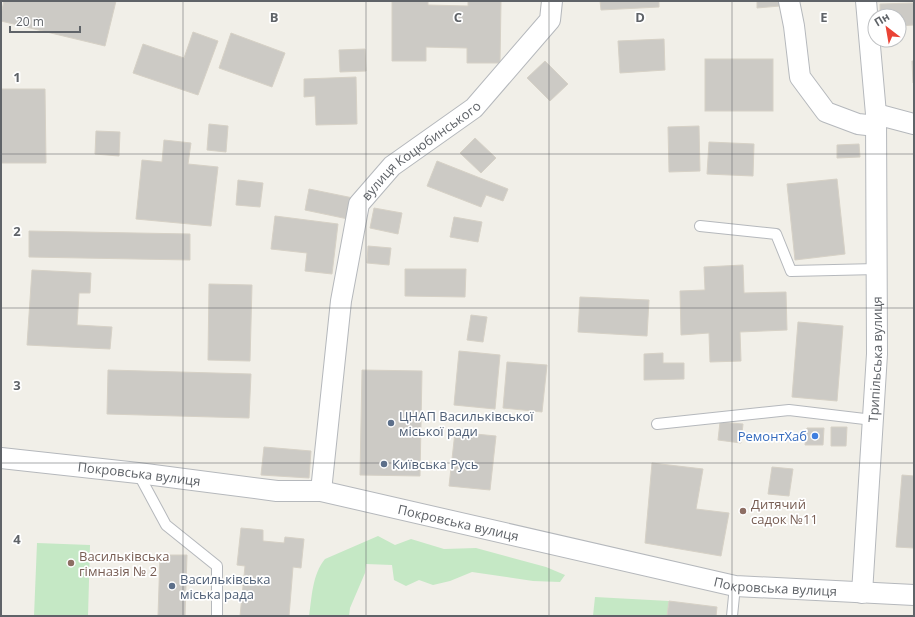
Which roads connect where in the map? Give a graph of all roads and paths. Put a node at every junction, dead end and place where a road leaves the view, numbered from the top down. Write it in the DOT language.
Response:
graph roads {
  1 [pos="552,1"];
  2 [pos="789,1"];
  3 [pos="866,1"];
  4 [pos="876,120"];
  5 [pos="914,124"];
  6 [pos="700,226"];
  7 [pos="877,269"];
  8 [pos="873,420"];
  9 [pos="657,424"];
  10 [pos="1,458"];
  11 [pos="138,473"];
  12 [pos="321,491"];
  13 [pos="735,586"];
  14 [pos="862,593"];
  15 [pos="914,595"];
  16 [pos="216,616"];
  17 [pos="732,616"];
  1 -- 12 [label="street, вулиця Коцюбинського"];
  2 -- 4 [label="street"];
  3 -- 4 [label="street, Трипільська вулиця"];
  4 -- 5 [label="street"];
  4 -- 7 [label="street, Трипільська вулиця"];
  6 -- 7 [label="lane"];
  7 -- 8 [label="street, Трипільська вулиця"];
  8 -- 9 [label="lane"];
  8 -- 14 [label="street, Трипільська вулиця"];
  10 -- 11 [label="street, Покровська вулиця"];
  11 -- 12 [label="street, Покровська вулиця"];
  11 -- 16 [label="lane"];
  12 -- 13 [label="street, Покровська вулиця"];
  13 -- 14 [label="street, Покровська вулиця"];
  13 -- 17 [label="lane"];
  14 -- 15 [label="street, Покровська вулиця"];
}
